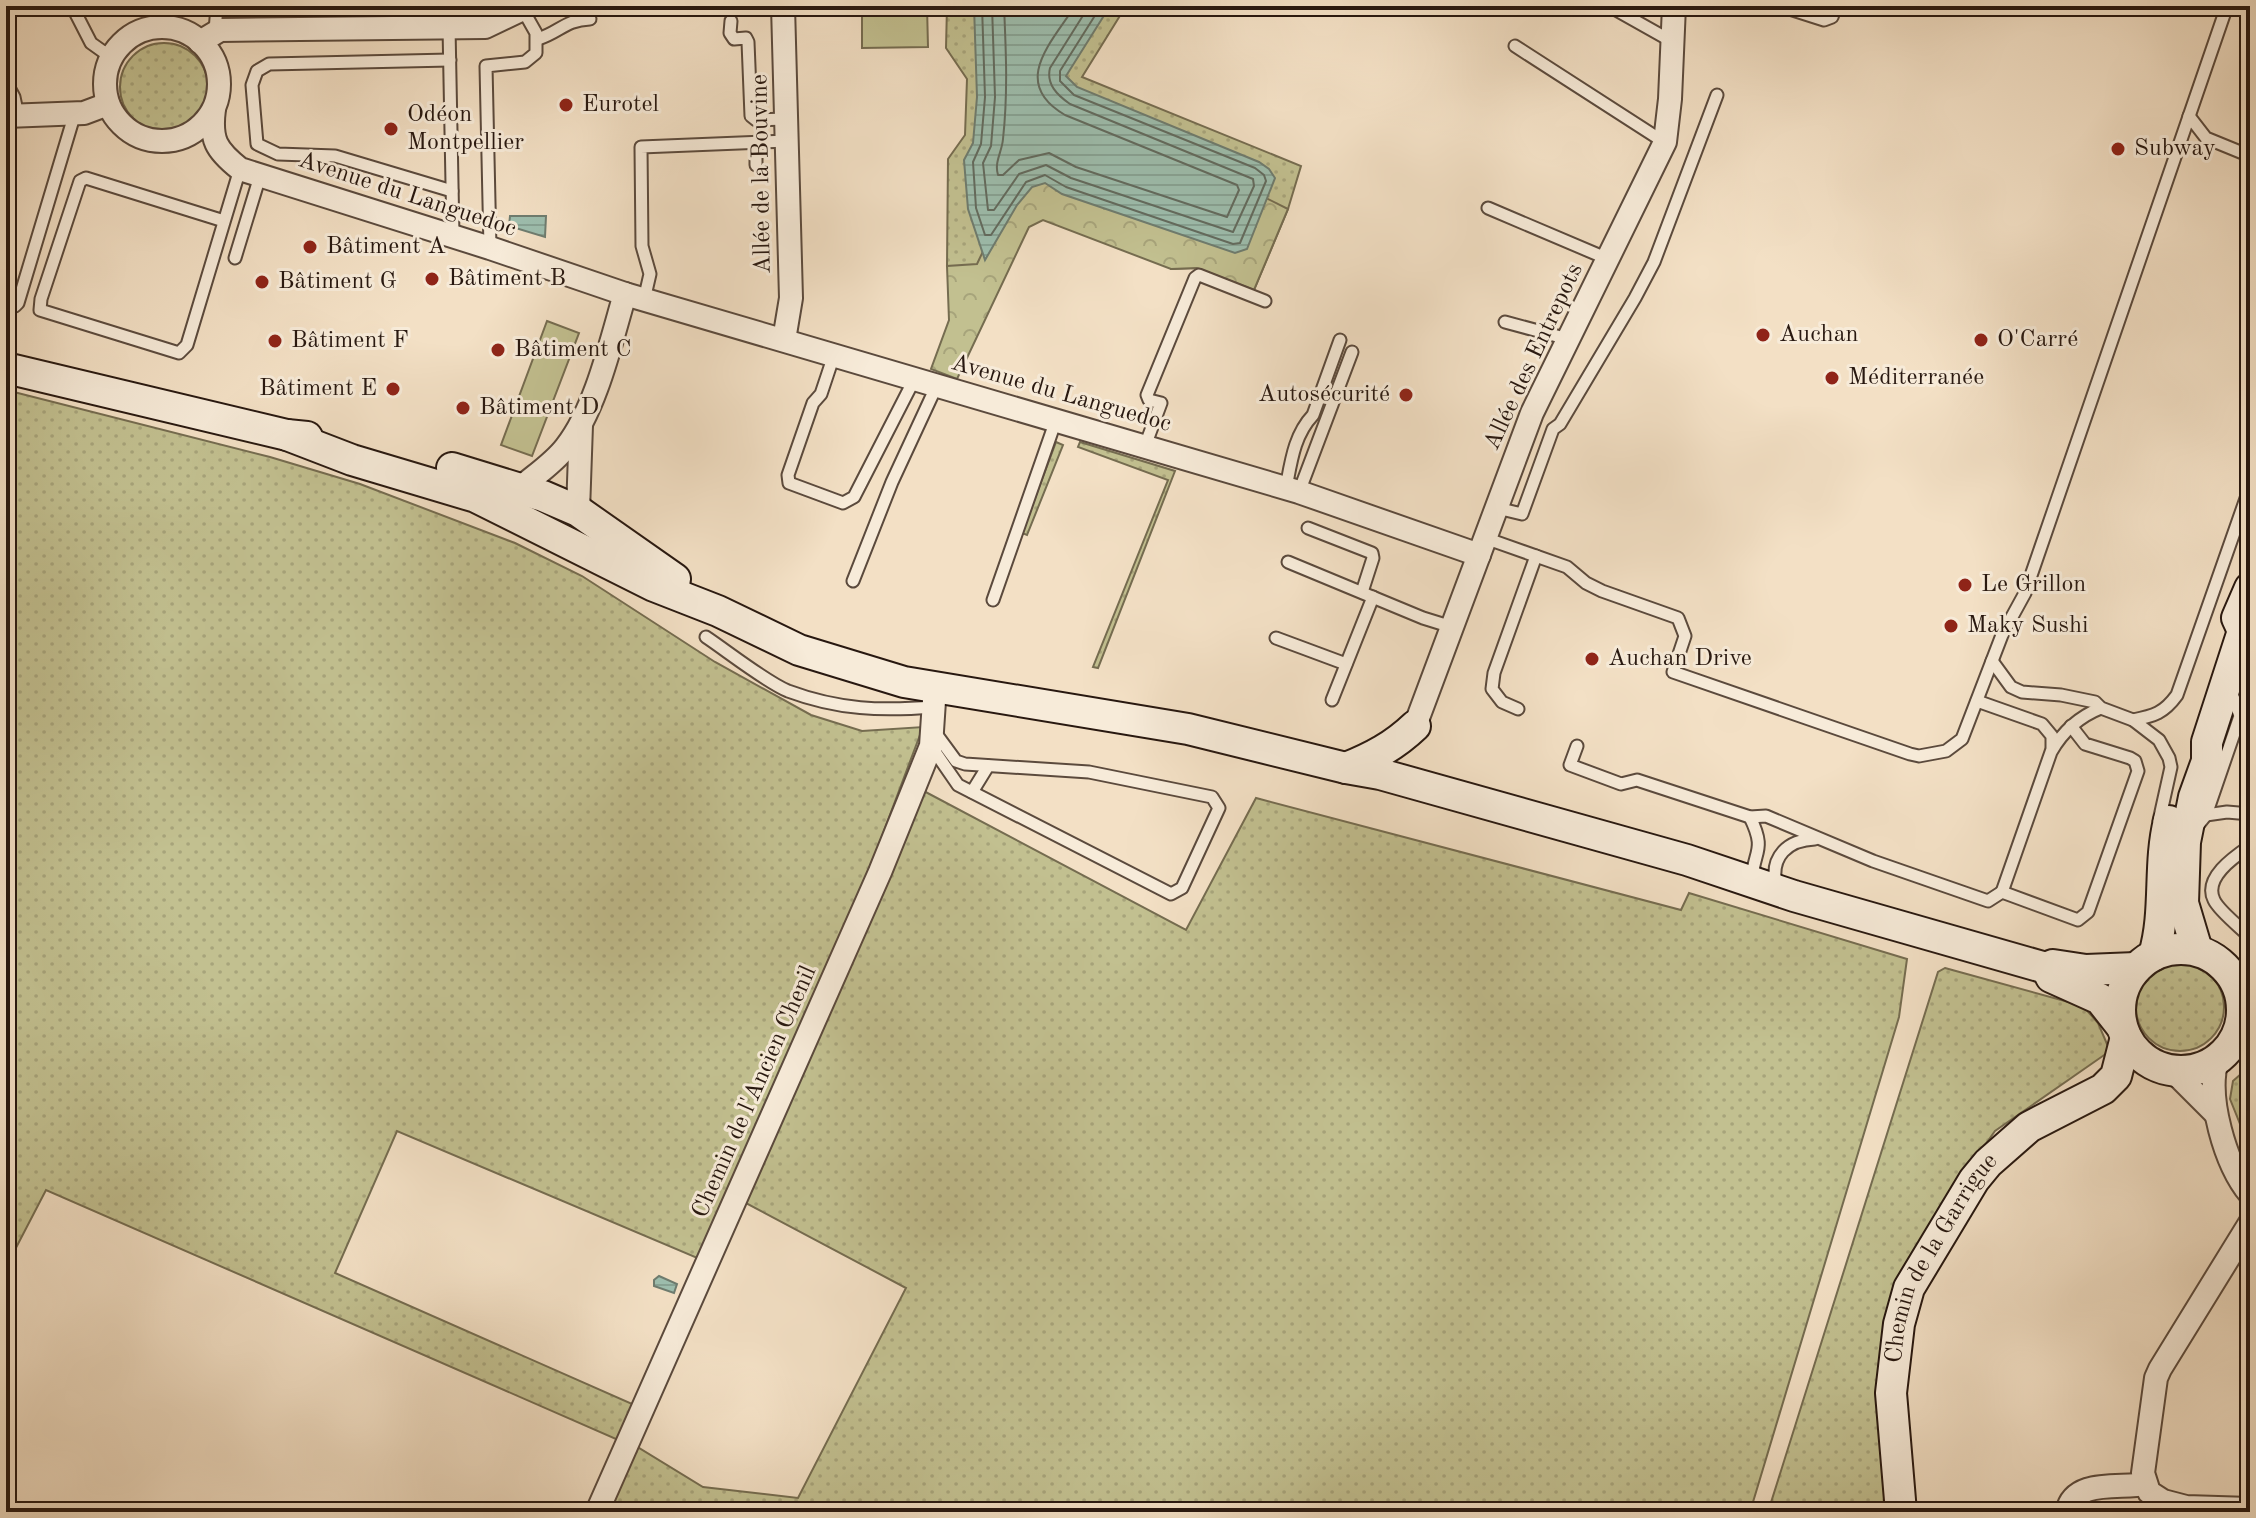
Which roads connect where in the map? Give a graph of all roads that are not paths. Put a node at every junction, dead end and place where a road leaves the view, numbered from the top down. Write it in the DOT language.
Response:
graph roads {
  1 [pos="72,6"];
  2 [pos="217,6"];
  3 [pos="783,6"];
  4 [pos="1609,6"];
  5 [pos="1674,6"];
  6 [pos="1780,6"];
  7 [pos="1836,6"];
  8 [pos="2227,6"];
  9 [pos="526,8"];
  10 [pos="159,16"];
  11 [pos="401,17"];
  12 [pos="590,19"];
  13 [pos="731,21"];
  14 [pos="449,27"];
  15 [pos="208,37"];
  16 [pos="538,39"];
  17 [pos="1673,42"];
  18 [pos="1515,46"];
  19 [pos="112,58"];
  20 [pos="450,60"];
  21 [pos="6,82"];
  22 [pos="1717,95"];
  23 [pos="108,104"];
  24 [pos="214,109"];
  25 [pos="75,113"];
  26 [pos="12,116"];
  27 [pos="2189,116"];
  28 [pos="787,130"];
  29 [pos="756,142"];
  30 [pos="1665,142"];
  31 [pos="2250,156"];
  32 [pos="756,165"];
  33 [pos="250,172"];
  34 [pos="452,191"];
  35 [pos="1488,208"];
  36 [pos="224,221"];
  37 [pos="453,236"];
  38 [pos="490,248"];
  39 [pos="235,258"];
  40 [pos="1608,259"];
  41 [pos="635,297"];
  42 [pos="1265,301"];
  43 [pos="6,304"];
  44 [pos="1505,322"];
  45 [pos="1568,339"];
  46 [pos="784,340"];
  47 [pos="1340,340"];
  48 [pos="1352,352"];
  49 [pos="834,354"];
  50 [pos="6,368"];
  51 [pos="915,378"];
  52 [pos="937,385"];
  53 [pos="582,420"];
  54 [pos="1056,420"];
  55 [pos="287,435"];
  56 [pos="1145,446"];
  57 [pos="415,477"];
  58 [pos="2250,487"];
  59 [pos="1292,490"];
  60 [pos="530,498"];
  61 [pos="1497,508"];
  62 [pos="578,511"];
  63 [pos="1308,528"];
  64 [pos="564,539"];
  65 [pos="1482,547"];
  66 [pos="1536,556"];
  67 [pos="1288,562"];
  68 [pos="853,581"];
  69 [pos="2250,588"];
  70 [pos="1368,594"];
  71 [pos="993,600"];
  72 [pos="712,624"];
  73 [pos="1452,627"];
  74 [pos="2248,630"];
  75 [pos="1276,638"];
  76 [pos="1992,661"];
  77 [pos="1346,664"];
  78 [pos="2227,682"];
  79 [pos="935,696"];
  80 [pos="1332,700"];
  81 [pos="1977,701"];
  82 [pos="2101,708"];
  83 [pos="1518,709"];
  84 [pos="2133,720"];
  85 [pos="2071,726"];
  86 [pos="1413,734"];
  87 [pos="932,738"];
  88 [pos="1577,746"];
  89 [pos="2051,752"];
  90 [pos="988,766"];
  91 [pos="1364,771"];
  92 [pos="1430,788"];
  93 [pos="972,792"];
  94 [pos="2250,814"];
  95 [pos="2206,815"];
  96 [pos="1750,817"];
  97 [pos="1815,839"];
  98 [pos="2250,846"];
  99 [pos="2174,853"];
  100 [pos="1773,892"];
  101 [pos="2002,892"];
  102 [pos="2250,937"];
  103 [pos="2197,950"];
  104 [pos="2145,961"];
  105 [pos="2046,968"];
  106 [pos="2244,992"];
  107 [pos="2124,1032"];
  108 [pos="2233,1049"];
  109 [pos="2166,1069"];
  110 [pos="2116,1076"];
  111 [pos="2215,1113"];
  112 [pos="2250,1194"];
  113 [pos="2250,1223"];
  114 [pos="2145,1484"];
  115 [pos="2250,1509"];
  116 [pos="597,1512"];
  117 [pos="1901,1512"];
  118 [pos="2067,1512"];
  1 -- 19 [label="lane"];
  2 -- 15 [label="lane"];
  3 -- 28 [label="street, Allée de la Bouvine"];
  4 -- 17 [label="lane"];
  5 -- 17 [label="street, Allée des Entrepots"];
  6 -- 7 [label="lane"];
  8 -- 27 [label="lane"];
  9 -- 14 [label="street"];
  9 -- 16 [label="lane"];
  10 -- 15 [label="street"];
  10 -- 19 [label="street"];
  11 -- 14 [label="street"];
  11 -- 15 [label="street"];
  12 -- 16 [label="lane"];
  13 -- 28 [label="lane"];
  14 -- 20 [label="lane"];
  15 -- 24 [label="street"];
  16 -- 38 [label="lane"];
  17 -- 30 [label="street, Allée des Entrepots"];
  18 -- 30 [label="lane"];
  19 -- 23 [label="street"];
  20 -- 34 [label="lane"];
  20 -- 34 [label="lane"];
  21 -- 26 [label="lane"];
  22 -- 61 [label="lane"];
  23 -- 24 [label="street"];
  23 -- 25 [label="street"];
  24 -- 33 [label="street"];
  25 -- 26 [label="street"];
  25 -- 43 [label="lane"];
  27 -- 31 [label="lane"];
  27 -- 76 [label="lane"];
  28 -- 29 [label="lane"];
  28 -- 46 [label="street, Allée de la Bouvine"];
  29 -- 32 [label="lane"];
  29 -- 41 [label="lane"];
  30 -- 40 [label="street, Allée des Entrepots"];
  33 -- 36 [label="lane"];
  33 -- 37 [label="street, Avenue du Languedoc"];
  33 -- 39 [label="lane"];
  34 -- 37 [label="lane"];
  35 -- 40 [label="lane"];
  36 -- 36 [label="lane"];
  37 -- 38 [label="street, Avenue du Languedoc"];
  38 -- 41 [label="street, Avenue du Languedoc"];
  40 -- 45 [label="street, Allée des Entrepots"];
  41 -- 46 [label="street, Avenue du Languedoc"];
  41 -- 53 [label="street"];
  42 -- 56 [label="lane"];
  44 -- 45 [label="lane"];
  45 -- 61 [label="street, Allée des Entrepots"];
  46 -- 49 [label="street, Avenue du Languedoc"];
  47 -- 59 [label="lane"];
  48 -- 59 [label="lane"];
  49 -- 51 [label="street, Avenue du Languedoc"];
  49 -- 51 [label="lane"];
  50 -- 55 [label="street"];
  51 -- 52 [label="street, Avenue du Languedoc"];
  52 -- 54 [label="street, Avenue du Languedoc"];
  52 -- 68 [label="lane"];
  53 -- 60 [label="street"];
  53 -- 62 [label="street"];
  54 -- 56 [label="street, Avenue du Languedoc"];
  54 -- 71 [label="lane"];
  55 -- 57 [label="street"];
  55 -- 60 [label="street"];
  56 -- 59 [label="street, Avenue du Languedoc"];
  57 -- 60 [label="street"];
  57 -- 64 [label="street"];
  58 -- 84 [label="lane"];
  59 -- 65 [label="street, Avenue du Languedoc"];
  60 -- 62 [label="street"];
  60 -- 64 [label="street"];
  61 -- 65 [label="street, Allée des Entrepots"];
  62 -- 72 [label="street"];
  63 -- 70 [label="lane"];
  64 -- 72 [label="street"];
  65 -- 66 [label="lane"];
  65 -- 73 [label="street, Allée des Entrepots"];
  66 -- 81 [label="lane"];
  66 -- 83 [label="lane"];
  67 -- 70 [label="lane"];
  69 -- 74 [label="street"];
  70 -- 73 [label="lane"];
  70 -- 77 [label="lane"];
  72 -- 79 [label="street"];
  72 -- 79 [label="lane"];
  73 -- 86 [label="street, Allée des Entrepots"];
  74 -- 78 [label="street"];
  75 -- 77 [label="lane"];
  76 -- 81 [label="lane"];
  76 -- 82 [label="lane"];
  77 -- 80 [label="lane"];
  78 -- 95 [label="lane"];
  78 -- 99 [label="street"];
  79 -- 87 [label="street, Chemin de l'Ancien Chenil"];
  79 -- 91 [label="street"];
  81 -- 89 [label="lane"];
  82 -- 84 [label="lane"];
  82 -- 85 [label="lane"];
  84 -- 99 [label="lane"];
  85 -- 89 [label="lane"];
  85 -- 101 [label="lane"];
  86 -- 91 [label="street"];
  86 -- 92 [label="street"];
  87 -- 90 [label="lane"];
  87 -- 93 [label="lane"];
  87 -- 116 [label="street, Chemin de l'Ancien Chenil"];
  88 -- 96 [label="lane"];
  89 -- 101 [label="lane"];
  90 -- 93 [label="lane"];
  90 -- 93 [label="lane"];
  91 -- 92 [label="street"];
  91 -- 100 [label="street"];
  92 -- 100 [label="street"];
  94 -- 95 [label="lane"];
  95 -- 99 [label="lane"];
  96 -- 97 [label="lane"];
  96 -- 100 [label="lane"];
  97 -- 100 [label="lane"];
  97 -- 101 [label="lane"];
  98 -- 102 [label="lane"];
  99 -- 103 [label="street"];
  99 -- 104 [label="street"];
  100 -- 105 [label="street"];
  103 -- 104 [label="street"];
  103 -- 106 [label="street"];
  104 -- 105 [label="street"];
  104 -- 107 [label="street"];
  105 -- 107 [label="street"];
  106 -- 108 [label="street"];
  107 -- 109 [label="street"];
  107 -- 110 [label="street"];
  108 -- 109 [label="street"];
  108 -- 111 [label="street"];
  109 -- 110 [label="street, Chemin de la Garrigue"];
  109 -- 111 [label="street"];
  110 -- 117 [label="street, Chemin de la Garrigue"];
  111 -- 112 [label="street"];
  113 -- 114 [label="street"];
  114 -- 115 [label="street"];
  114 -- 118 [label="street"];
}
